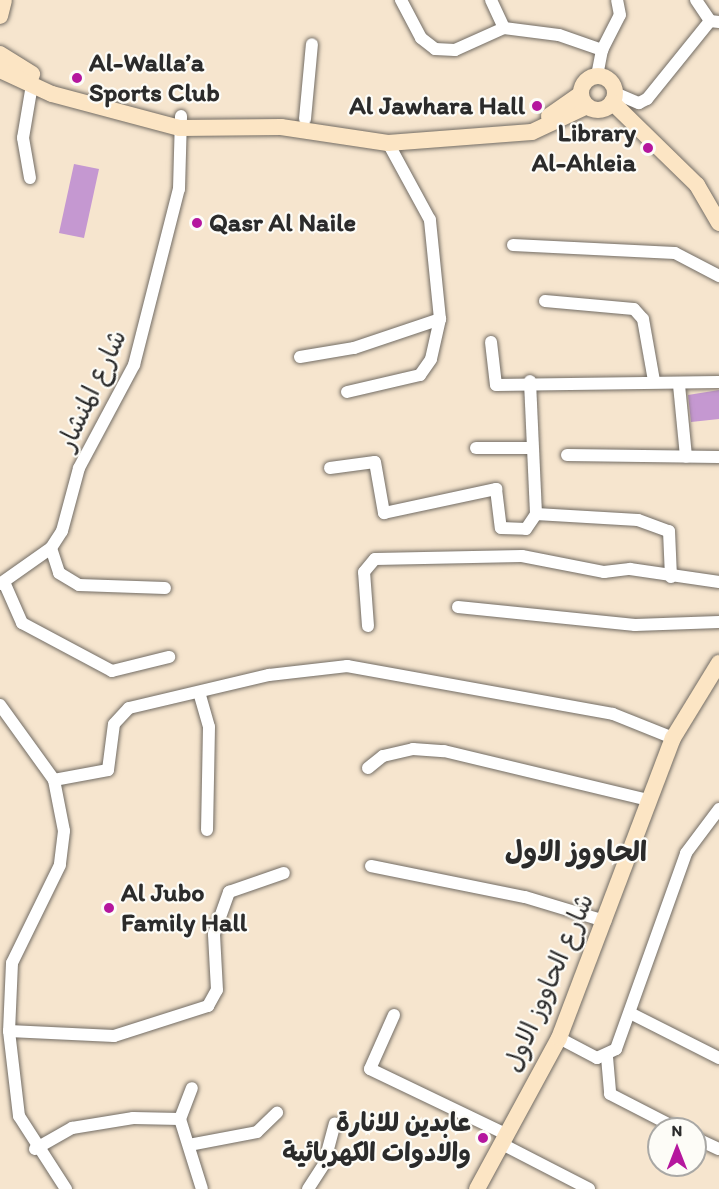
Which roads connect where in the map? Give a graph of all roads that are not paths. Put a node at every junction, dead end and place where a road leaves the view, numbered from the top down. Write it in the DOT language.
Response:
graph roads {
  1 [pos="4,0"];
  2 [pos="401,0"];
  3 [pos="491,0"];
  4 [pos="617,0"];
  5 [pos="696,0"];
  6 [pos="0,16"];
  7 [pos="714,22"];
  8 [pos="504,28"];
  9 [pos="312,44"];
  10 [pos="602,50"];
  11 [pos="0,54"];
  12 [pos="0,70"];
  13 [pos="597,76"];
  14 [pos="32,85"];
  15 [pos="614,98"];
  16 [pos="584,100"];
  17 [pos="305,119"];
  18 [pos="181,122"];
  19 [pos="388,143"];
  20 [pos="30,178"];
  21 [pos="719,223"];
  22 [pos="513,245"];
  23 [pos="719,276"];
  24 [pos="545,301"];
  25 [pos="440,320"];
  26 [pos="491,342"];
  27 [pos="300,357"];
  28 [pos="530,381"];
  29 [pos="654,381"];
  30 [pos="719,382"];
  31 [pos="678,385"];
  32 [pos="347,392"];
  33 [pos="476,448"];
  34 [pos="531,448"];
  35 [pos="567,454"];
  36 [pos="687,457"];
  37 [pos="719,457"];
  38 [pos="330,468"];
  39 [pos="536,514"];
  40 [pos="51,548"];
  41 [pos="671,577"];
  42 [pos="719,582"];
  43 [pos="2,583"];
  44 [pos="165,588"];
  45 [pos="458,607"];
  46 [pos="719,622"];
  47 [pos="368,626"];
  48 [pos="169,657"];
  49 [pos="719,663"];
  50 [pos="199,692"];
  51 [pos="0,705"];
  52 [pos="673,738"];
  53 [pos="368,768"];
  54 [pos="54,780"];
  55 [pos="648,800"];
  56 [pos="719,809"];
  57 [pos="207,830"];
  58 [pos="371,866"];
  59 [pos="284,873"];
  60 [pos="605,921"];
  61 [pos="630,1013"];
  62 [pos="394,1015"];
  63 [pos="9,1031"];
  64 [pos="560,1038"];
  65 [pos="607,1057"];
  66 [pos="719,1058"];
  67 [pos="192,1089"];
  68 [pos="277,1113"];
  69 [pos="655,1117"];
  70 [pos="180,1119"];
  71 [pos="335,1123"];
  72 [pos="505,1140"];
  73 [pos="189,1145"];
  74 [pos="35,1149"];
  75 [pos="66,1189"];
  76 [pos="202,1189"];
  77 [pos="308,1189"];
  78 [pos="477,1189"];
  79 [pos="589,1189"];
  1 -- 6 [label="street"];
  2 -- 8 [label="street"];
  3 -- 8 [label="street"];
  4 -- 10 [label="street"];
  5 -- 7 [label="street"];
  7 -- 15 [label="street"];
  8 -- 10 [label="street"];
  9 -- 17 [label="street"];
  10 -- 13 [label="street"];
  11 -- 18 [label="street"];
  12 -- 14 [label="street"];
  13 -- 15 [label="street"];
  13 -- 16 [label="street"];
  14 -- 18 [label="street"];
  14 -- 20 [label="street"];
  15 -- 16 [label="street"];
  15 -- 21 [label="street"];
  16 -- 17 [label="street"];
  16 -- 19 [label="street"];
  17 -- 18 [label="street"];
  18 -- 19 [label="street"];
  18 -- 40 [label="street, شارع المنشار"];
  19 -- 25 [label="street"];
  22 -- 23 [label="street"];
  24 -- 29 [label="street"];
  25 -- 27 [label="street"];
  25 -- 32 [label="street"];
  26 -- 28 [label="street"];
  28 -- 29 [label="street"];
  28 -- 34 [label="street"];
  29 -- 31 [label="street"];
  30 -- 31 [label="street"];
  31 -- 36 [label="street"];
  33 -- 34 [label="street"];
  34 -- 39 [label="street"];
  35 -- 36 [label="street"];
  36 -- 37 [label="street"];
  38 -- 39 [label="street"];
  39 -- 41 [label="street"];
  40 -- 43 [label="street, شارع المنشار"];
  40 -- 44 [label="street"];
  41 -- 42 [label="street"];
  41 -- 47 [label="street"];
  43 -- 48 [label="street"];
  45 -- 46 [label="street"];
  49 -- 52 [label="street, شارع الحاووز الاول"];
  50 -- 52 [label="street"];
  50 -- 54 [label="street"];
  50 -- 57 [label="street"];
  51 -- 54 [label="street"];
  52 -- 55 [label="street, شارع الحاووز الاول"];
  53 -- 55 [label="street"];
  54 -- 63 [label="street"];
  55 -- 60 [label="street, شارع الحاووز الاول"];
  56 -- 61 [label="street"];
  58 -- 60 [label="street"];
  59 -- 63 [label="street"];
  60 -- 64 [label="street, شارع الحاووز الاول"];
  61 -- 65 [label="street"];
  61 -- 66 [label="street"];
  62 -- 72 [label="street"];
  63 -- 74 [label="street"];
  64 -- 65 [label="street"];
  64 -- 72 [label="street, شارع الحاووز الاول"];
  65 -- 69 [label="street"];
  67 -- 70 [label="street"];
  68 -- 73 [label="street"];
  70 -- 73 [label="street"];
  70 -- 74 [label="street"];
  71 -- 77 [label="street"];
  72 -- 78 [label="street, شارع الحاووز الاول"];
  72 -- 79 [label="street"];
  73 -- 76 [label="street"];
  74 -- 75 [label="street"];
}
